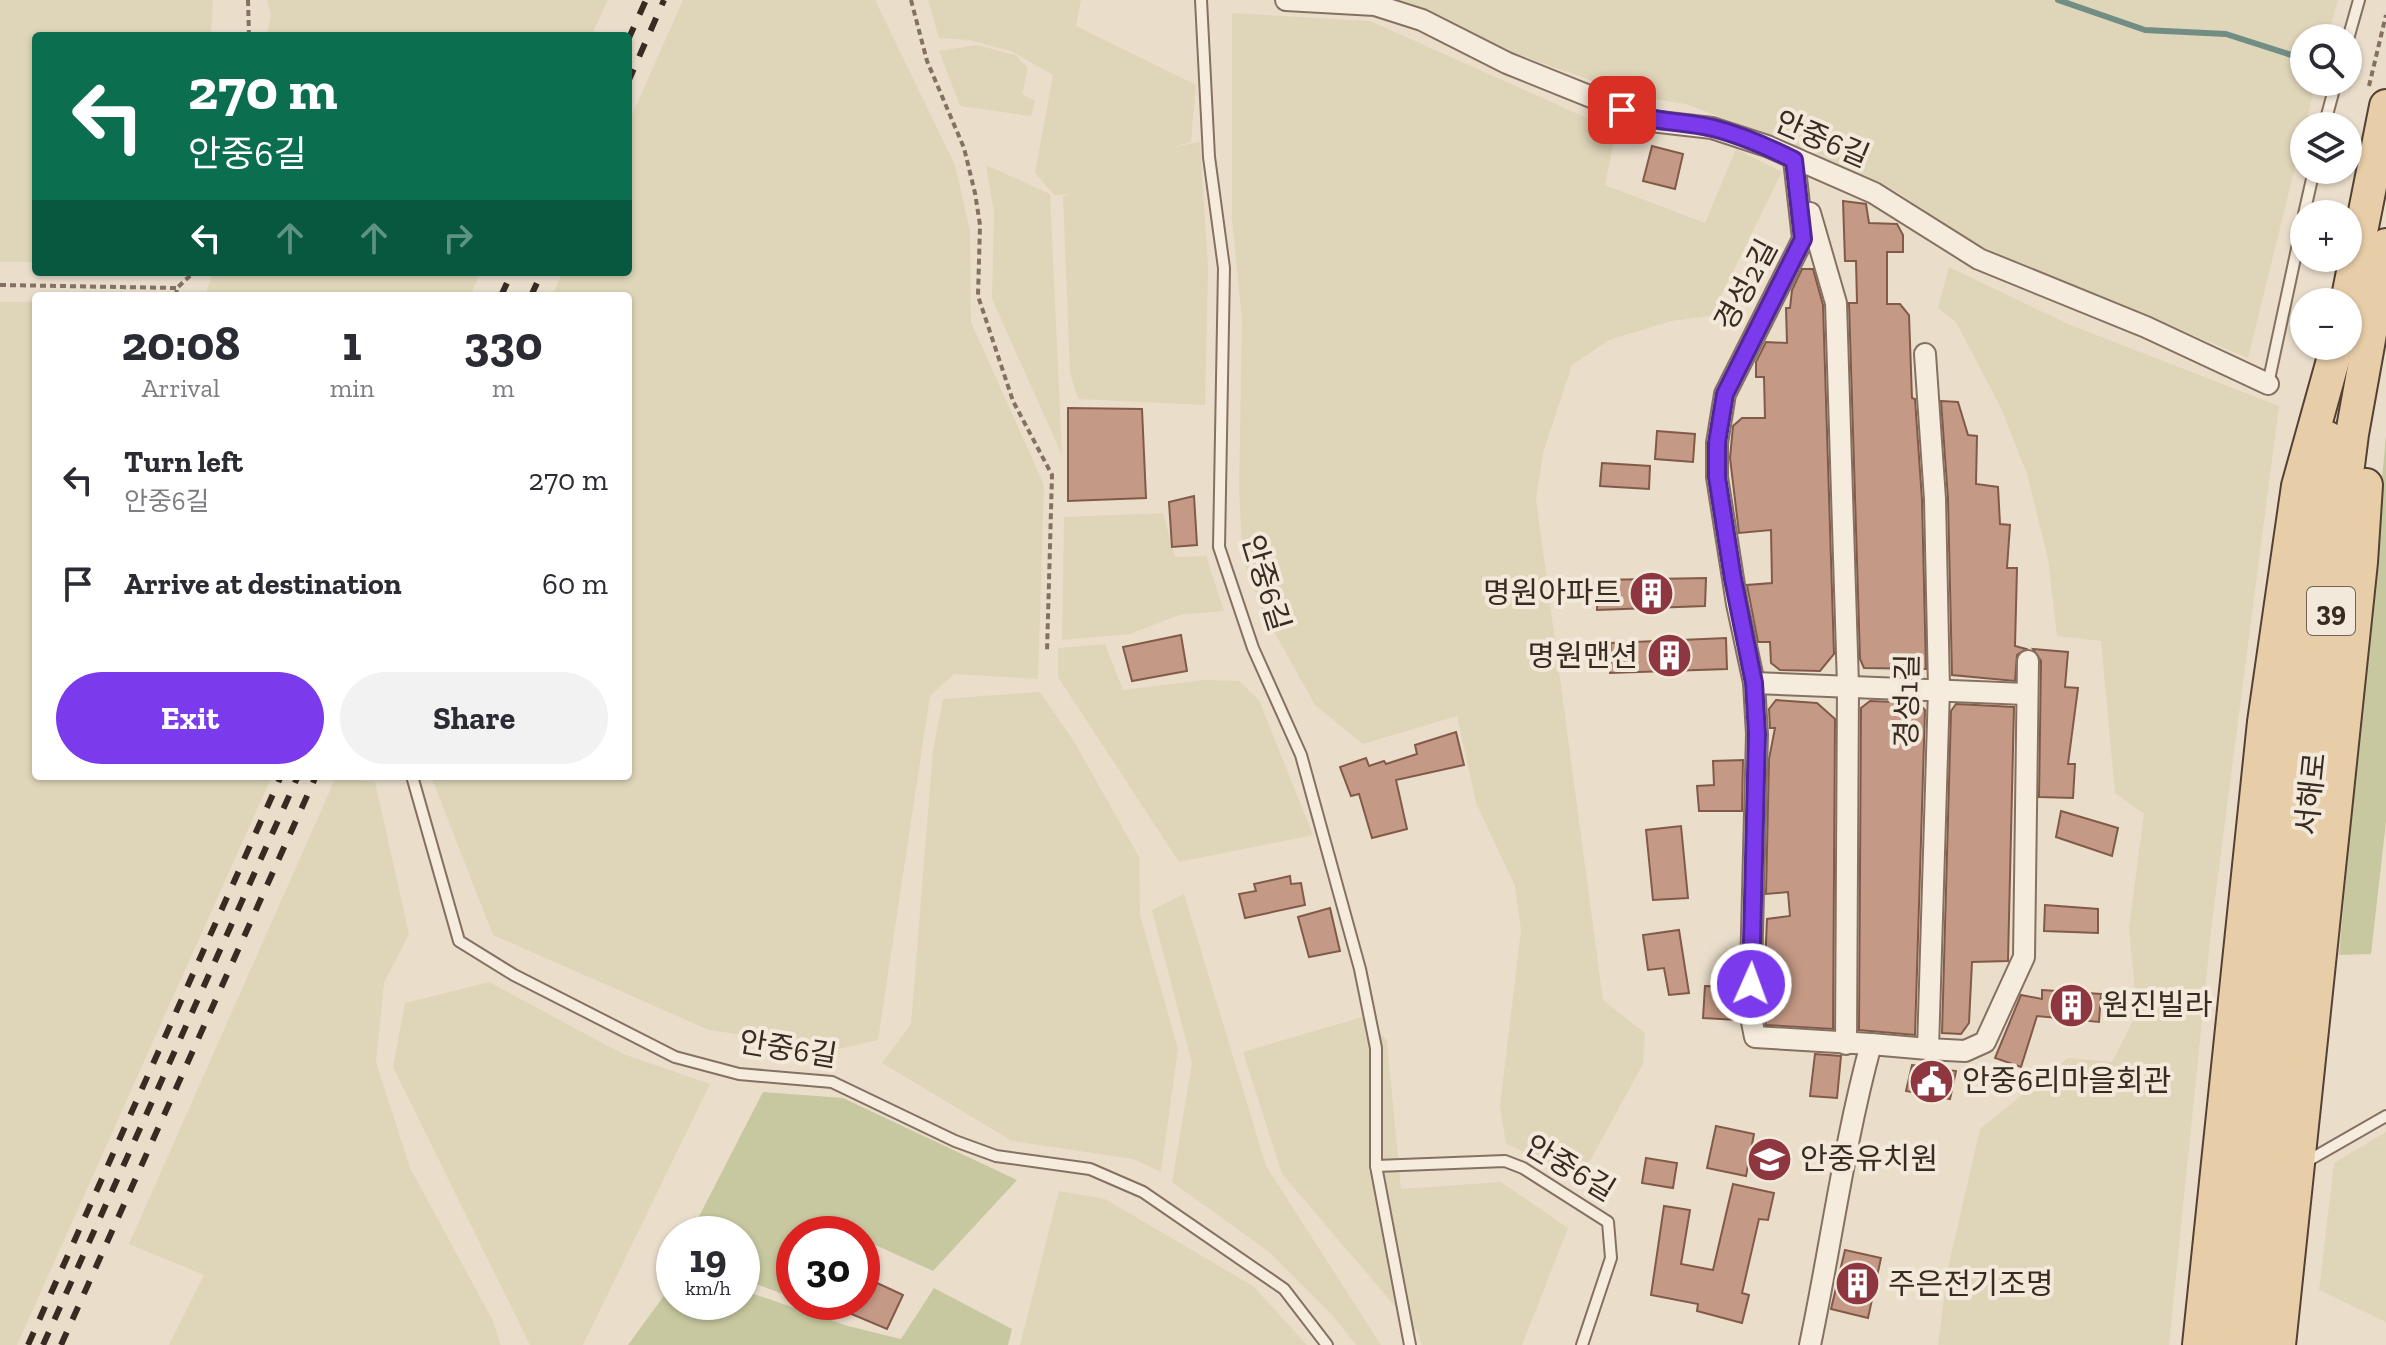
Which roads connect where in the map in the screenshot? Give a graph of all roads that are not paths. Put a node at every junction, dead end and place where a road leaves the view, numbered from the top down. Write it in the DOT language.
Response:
graph roads {
  1 [pos="1201,0"];
  2 [pos="1286,0"];
  3 [pos="2359,0"];
  4 [pos="2352,24"];
  5 [pos="2386,106"];
  6 [pos="1794,160"];
  7 [pos="2386,245"];
  8 [pos="2292,272"];
  9 [pos="2378,287"];
  10 [pos="2350,288"];
  11 [pos="1925,354"];
  12 [pos="2334,360"];
  13 [pos="2337,360"];
  14 [pos="2268,384"];
  15 [pos="2028,661"];
  16 [pos="1754,683"];
  17 [pos="1848,685"];
  18 [pos="1939,689"];
  19 [pos="2026,694"];
  20 [pos="413,780"];
  21 [pos="2284,937"];
  22 [pos="1846,1044"];
  23 [pos="1871,1044"];
  24 [pos="1928,1049"];
  25 [pos="2386,1116"];
  26 [pos="1376,1166"];
  27 [pos="2299,1166"];
  28 [pos="1327,1345"];
  29 [pos="1410,1345"];
  30 [pos="1582,1345"];
  31 [pos="1810,1345"];
  32 [pos="2199,1345"];
  33 [pos="2222,1345"];
  34 [pos="2249,1345"];
  35 [pos="2279,1345"];
  1 -- 26 [label="lane, 안중6길"];
  2 -- 6 [label="street, 안중6길"];
  3 -- 4 [label="lane"];
  5 -- 10 [label="main road"];
  6 -- 14 [label="street, 안중6길"];
  6 -- 16 [label="street, 경성2길"];
  6 -- 17 [label="street, 경성2길"];
  7 -- 9 [label="main road, 서해로 / 39"];
  8 -- 14 [label="lane"];
  9 -- 21 [label="main road, 서해로 / 39"];
  9 -- 27 [label="main road"];
  11 -- 18 [label="street, 경성1길"];
  12 -- 32 [label="main road"];
  13 -- 21 [label="main road, 서해로 / 39"];
  15 -- 19 [label="street"];
  16 -- 17 [label="street"];
  16 -- 22 [label="street, 경성2길"];
  17 -- 18 [label="street"];
  17 -- 22 [label="street, 경성2길"];
  18 -- 19 [label="street"];
  18 -- 24 [label="street, 경성1길"];
  19 -- 24 [label="street"];
  20 -- 28 [label="lane, 안중6길"];
  21 -- 33 [label="main road, 서해로 / 39"];
  21 -- 34 [label="main road, 서해로 / 39"];
  22 -- 23 [label="street, 경성2길"];
  23 -- 24 [label="street"];
  23 -- 31 [label="street"];
  25 -- 27 [label="lane"];
  26 -- 29 [label="lane, 안중6길"];
  26 -- 30 [label="lane, 안중6길"];
  27 -- 35 [label="main road"];
}
